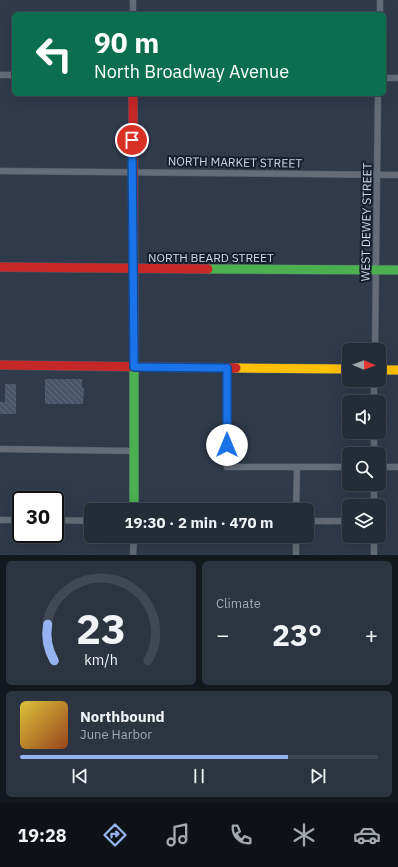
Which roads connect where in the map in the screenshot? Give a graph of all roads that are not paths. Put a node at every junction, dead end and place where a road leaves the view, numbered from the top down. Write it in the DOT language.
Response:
graph roads {
  1 [pos="133,0"];
  2 [pos="380,0"];
  3 [pos="133,12"];
  4 [pos="380,12"];
  5 [pos="0,75"];
  6 [pos="12,75"];
  7 [pos="386,78"];
  8 [pos="398,78"];
  9 [pos="133,96"];
  10 [pos="378,96"];
  11 [pos="0,171"];
  12 [pos="132,172"];
  13 [pos="377,175"];
  14 [pos="398,175"];
  15 [pos="0,267"];
  16 [pos="134,269"];
  17 [pos="376,270"];
  18 [pos="398,270"];
  19 [pos="375,343"];
  20 [pos="0,365"];
  21 [pos="134,367"];
  22 [pos="227,368"];
  23 [pos="342,369"];
  24 [pos="386,370"];
  25 [pos="398,370"];
  26 [pos="0,449"];
  27 [pos="134,451"];
  28 [pos="297,467"];
  29 [pos="342,467"];
  30 [pos="386,467"];
  31 [pos="398,467"];
  32 [pos="134,503"];
  33 [pos="296,503"];
  34 [pos="0,520"];
  35 [pos="12,520"];
  36 [pos="64,520"];
  37 [pos="84,521"];
  38 [pos="314,521"];
  39 [pos="342,521"];
  40 [pos="134,543"];
  41 [pos="296,543"];
  42 [pos="374,543"];
  43 [pos="133,555"];
  44 [pos="296,555"];
  45 [pos="374,555"];
  1 -- 3 [label="street"];
  2 -- 4 [label="street"];
  5 -- 6 [label="street"];
  7 -- 8 [label="street"];
  9 -- 12 [label="street"];
  10 -- 13 [label="street, WEST DEWEY STREET"];
  11 -- 12 [label="street, NORTH MARKET STREET"];
  12 -- 13 [label="street, NORTH MARKET STREET"];
  12 -- 16 [label="street"];
  13 -- 14 [label="street, NORTH MARKET STREET"];
  13 -- 17 [label="street, WEST DEWEY STREET"];
  15 -- 16 [label="street, NORTH BEARD STREET"];
  16 -- 17 [label="street, NORTH BEARD STREET"];
  16 -- 21 [label="street"];
  17 -- 18 [label="street, NORTH BEARD STREET"];
  17 -- 19 [label="street, WEST DEWEY STREET"];
  20 -- 21 [label="street"];
  21 -- 22 [label="street"];
  21 -- 27 [label="street"];
  22 -- 23 [label="street"];
  22 -- 28 [label="street"];
  24 -- 25 [label="street"];
  26 -- 27 [label="street"];
  27 -- 32 [label="street"];
  28 -- 29 [label="street"];
  28 -- 33 [label="street"];
  30 -- 31 [label="street"];
  34 -- 35 [label="street"];
  36 -- 37 [label="street"];
  38 -- 39 [label="street"];
  40 -- 43 [label="street"];
  41 -- 44 [label="street"];
  42 -- 45 [label="street"];
}
